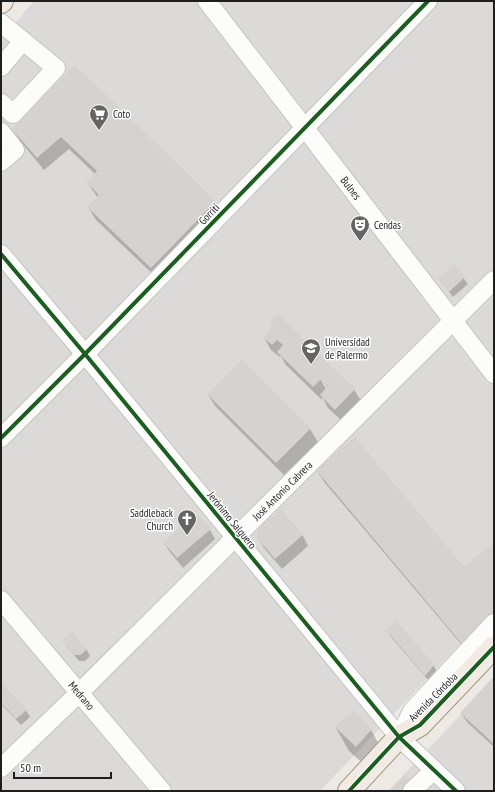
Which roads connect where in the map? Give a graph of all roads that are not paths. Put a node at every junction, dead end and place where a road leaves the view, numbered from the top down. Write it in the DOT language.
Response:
graph roads {
  1 [pos="207,1"];
  2 [pos="428,1"];
  3 [pos="1,23"];
  4 [pos="22,41"];
  5 [pos="1,67"];
  6 [pos="5,114"];
  7 [pos="305,128"];
  8 [pos="1,132"];
  9 [pos="1,162"];
  10 [pos="1,254"];
  11 [pos="494,280"];
  12 [pos="453,321"];
  13 [pos="85,354"];
  14 [pos="494,374"];
  15 [pos="1,438"];
  16 [pos="235,537"];
  17 [pos="1,600"];
  18 [pos="494,623"];
  19 [pos="494,646"];
  20 [pos="79,693"];
  21 [pos="399,737"];
  22 [pos="1,768"];
  23 [pos="434,770"];
  24 [pos="358,788"];
  25 [pos="162,791"];
  26 [pos="412,791"];
  27 [pos="456,791"];
  1 -- 7 [label="street, Bulnes"];
  2 -- 7 [label="street, Gorriti"];
  3 -- 4 [label="street"];
  4 -- 5 [label="street"];
  4 -- 6 [label="street"];
  7 -- 12 [label="street, Bulnes"];
  7 -- 13 [label="street, Gorriti"];
  8 -- 9 [label="street"];
  10 -- 13 [label="street, Jerónimo Salguero"];
  11 -- 12 [label="street, José Antonio Cabrera"];
  12 -- 14 [label="street, Bulnes"];
  12 -- 16 [label="street, José Antonio Cabrera"];
  13 -- 15 [label="street, Gorriti"];
  13 -- 16 [label="street, Jerónimo Salguero"];
  16 -- 20 [label="street, José Antonio Cabrera"];
  16 -- 21 [label="street, Jerónimo Salguero"];
  17 -- 20 [label="street, Medrano"];
  18 -- 21 [label="street, Avenida Córdoba"];
  19 -- 21 [label="main road, Avenida Córdoba"];
  20 -- 22 [label="street, José Antonio Cabrera"];
  20 -- 25 [label="street, Medrano"];
  21 -- 23 [label="street, Jerónimo Salguero"];
  21 -- 24 [label="main road, Avenida Córdoba"];
  23 -- 26 [label="street"];
  23 -- 27 [label="street, Jerónimo Salguero"];
}
